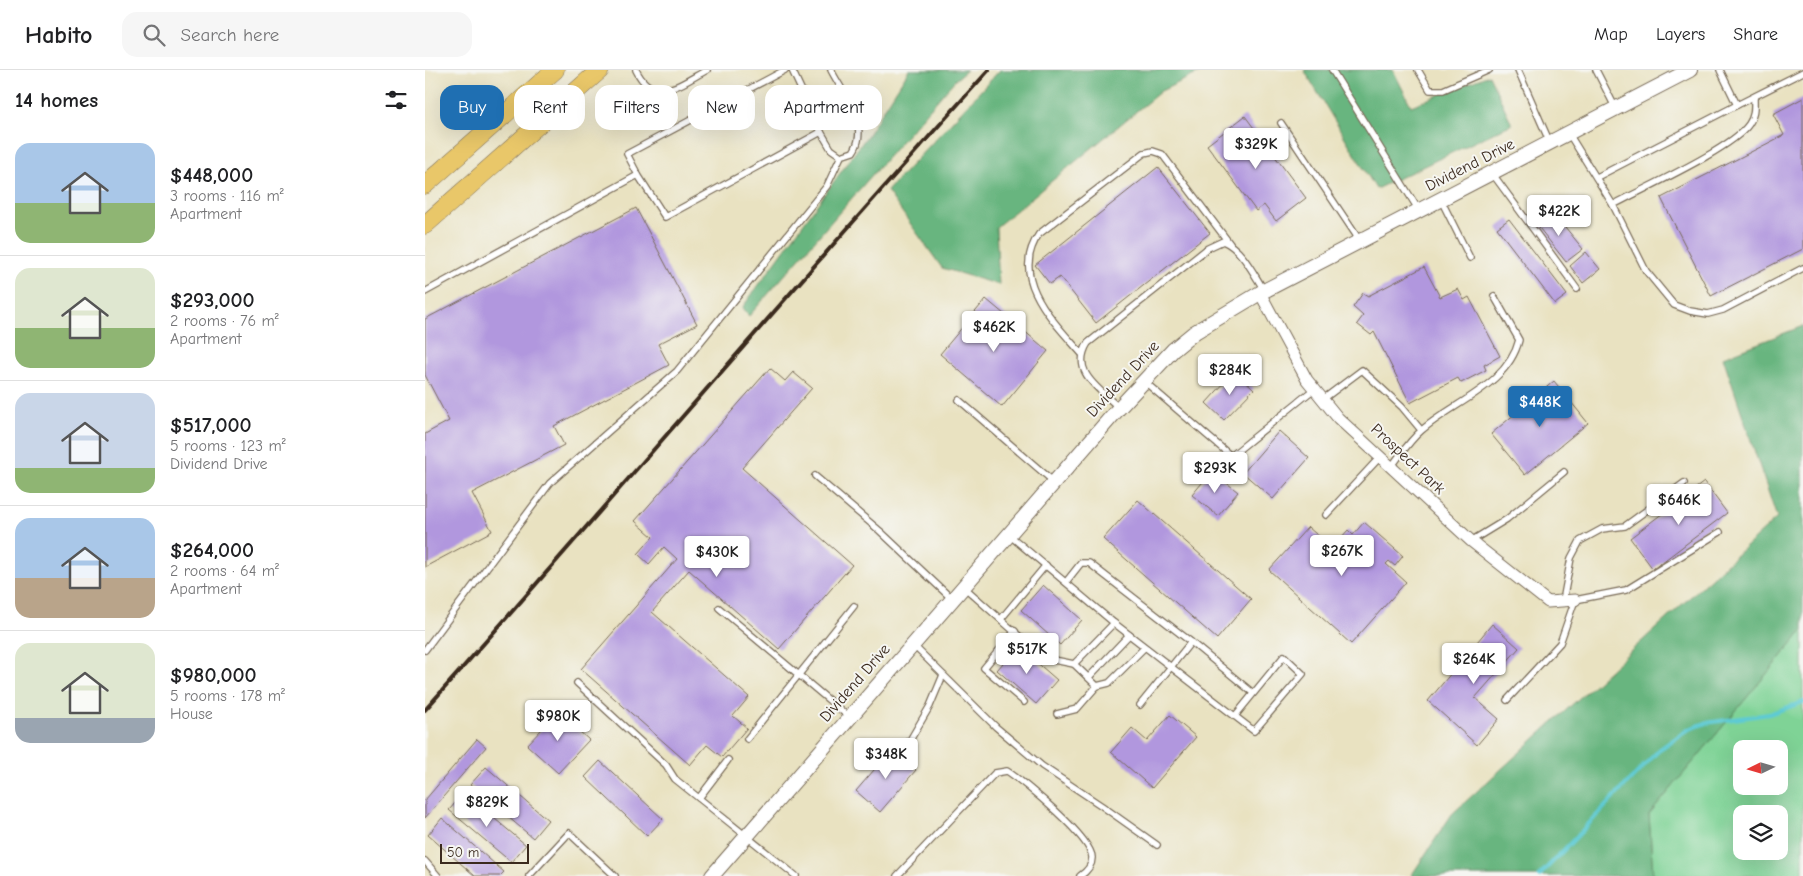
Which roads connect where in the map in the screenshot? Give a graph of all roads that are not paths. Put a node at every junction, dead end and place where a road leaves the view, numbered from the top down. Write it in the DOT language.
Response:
graph roads {
  1 [pos="555,70"];
  2 [pos="599,70"];
  3 [pos="707,70"];
  4 [pos="785,70"];
  5 [pos="792,70"];
  6 [pos="831,70"];
  7 [pos="1333,70"];
  8 [pos="1419,70"];
  9 [pos="1488,70"];
  10 [pos="1518,70"];
  11 [pos="1596,70"];
  12 [pos="1690,70"];
  13 [pos="1720,70"];
  14 [pos="634,71"];
  15 [pos="1803,72"];
  16 [pos="1754,98"];
  17 [pos="1737,106"];
  18 [pos="1616,109"];
  19 [pos="1281,123"];
  20 [pos="821,132"];
  21 [pos="1569,133"];
  22 [pos="1550,143"];
  23 [pos="841,156"];
  24 [pos="1492,173"];
  25 [pos="638,176"];
  26 [pos="1597,177"];
  27 [pos="425,186"];
  28 [pos="1441,200"];
  29 [pos="1613,205"];
  30 [pos="1419,211"];
  31 [pos="425,225"];
  32 [pos="1360,241"];
  33 [pos="1230,244"];
  34 [pos="1470,258"];
  35 [pos="1803,268"];
  36 [pos="1577,289"];
  37 [pos="425,292"];
  38 [pos="1262,292"];
  39 [pos="1494,296"];
  40 [pos="1082,354"];
  41 [pos="1144,381"];
  42 [pos="1314,390"];
  43 [pos="959,400"];
  44 [pos="1322,400"];
  45 [pos="1119,408"];
  46 [pos="1421,430"];
  47 [pos="1381,456"];
  48 [pos="1391,466"];
  49 [pos="1564,472"];
  50 [pos="815,476"];
  51 [pos="1054,482"];
  52 [pos="1684,483"];
  53 [pos="1327,516"];
  54 [pos="1720,532"];
  55 [pos="1008,534"];
  56 [pos="1471,540"];
  57 [pos="1046,565"];
  58 [pos="1066,582"];
  59 [pos="963,585"];
  60 [pos="951,599"];
  61 [pos="1569,600"];
  62 [pos="854,606"];
  63 [pos="719,608"];
  64 [pos="1001,618"];
  65 [pos="1114,623"];
  66 [pos="1015,631"];
  67 [pos="1129,635"];
  68 [pos="1191,642"];
  69 [pos="912,644"];
  70 [pos="1144,648"];
  71 [pos="425,650"];
  72 [pos="1074,664"];
  73 [pos="1169,667"];
  74 [pos="943,675"];
  75 [pos="798,676"];
  76 [pos="1089,677"];
  77 [pos="577,683"];
  78 [pos="1097,686"];
  79 [pos="1253,694"];
  80 [pos="1507,700"];
  81 [pos="1024,702"];
  82 [pos="1140,706"];
  83 [pos="1057,714"];
  84 [pos="1235,716"];
  85 [pos="849,717"];
  86 [pos="747,739"];
  87 [pos="906,748"];
  88 [pos="728,760"];
  89 [pos="699,798"];
  90 [pos="746,836"];
  91 [pos="1157,846"];
  92 [pos="425,861"];
  93 [pos="438,876"];
  94 [pos="529,876"];
  95 [pos="615,876"];
  96 [pos="713,876"];
  97 [pos="796,876"];
  98 [pos="897,876"];
  99 [pos="1080,876"];
  1 -- 27 [label="main road"];
  2 -- 31 [label="main road"];
  3 -- 14 [label="lane"];
  4 -- 25 [label="lane"];
  5 -- 20 [label="lane"];
  6 -- 23 [label="lane"];
  7 -- 30 [label="lane"];
  8 -- 9 [label="lane"];
  10 -- 22 [label="lane"];
  11 -- 18 [label="lane"];
  12 -- 18 [label="street, Dividend Drive"];
  13 -- 17 [label="lane"];
  15 -- 16 [label="lane"];
  16 -- 17 [label="lane"];
  16 -- 29 [label="lane"];
  17 -- 26 [label="lane"];
  18 -- 21 [label="street, Dividend Drive"];
  19 -- 32 [label="lane"];
  20 -- 23 [label="lane"];
  20 -- 25 [label="lane"];
  21 -- 22 [label="street, Dividend Drive"];
  21 -- 26 [label="lane"];
  22 -- 24 [label="street, Dividend Drive"];
  23 -- 71 [label="lane"];
  24 -- 28 [label="street, Dividend Drive"];
  24 -- 36 [label="lane"];
  25 -- 37 [label="lane"];
  26 -- 29 [label="lane"];
  28 -- 30 [label="street, Dividend Drive"];
  28 -- 34 [label="lane"];
  29 -- 35 [label="lane"];
  30 -- 32 [label="street, Dividend Drive"];
  32 -- 38 [label="street, Dividend Drive"];
  33 -- 38 [label="lane"];
  33 -- 40 [label="lane"];
  33 -- 40 [label="lane"];
  38 -- 41 [label="street, Dividend Drive"];
  38 -- 42 [label="street, Prospect Park"];
  39 -- 46 [label="lane"];
  40 -- 45 [label="lane"];
  41 -- 42 [label="lane"];
  41 -- 45 [label="street, Dividend Drive"];
  42 -- 44 [label="street, Prospect Park"];
  43 -- 51 [label="lane"];
  44 -- 46 [label="lane"];
  44 -- 47 [label="street, Prospect Park"];
  45 -- 51 [label="street, Dividend Drive"];
  46 -- 48 [label="lane"];
  47 -- 48 [label="street, Prospect Park"];
  47 -- 53 [label="lane"];
  48 -- 56 [label="street, Prospect Park"];
  49 -- 56 [label="lane"];
  50 -- 60 [label="lane"];
  51 -- 55 [label="street, Dividend Drive"];
  52 -- 61 [label="lane"];
  54 -- 61 [label="lane"];
  55 -- 57 [label="lane"];
  55 -- 59 [label="street, Dividend Drive"];
  56 -- 61 [label="street, Prospect Park"];
  57 -- 58 [label="lane"];
  57 -- 64 [label="lane"];
  58 -- 65 [label="lane"];
  58 -- 68 [label="lane"];
  59 -- 60 [label="street, Dividend Drive"];
  59 -- 64 [label="lane"];
  60 -- 69 [label="street, Dividend Drive"];
  61 -- 80 [label="lane"];
  62 -- 75 [label="lane"];
  63 -- 75 [label="lane"];
  64 -- 66 [label="lane"];
  65 -- 67 [label="lane"];
  65 -- 72 [label="lane"];
  66 -- 72 [label="lane"];
  66 -- 81 [label="lane"];
  67 -- 70 [label="lane"];
  67 -- 76 [label="lane"];
  68 -- 73 [label="lane"];
  68 -- 79 [label="lane"];
  69 -- 74 [label="lane"];
  69 -- 85 [label="street, Dividend Drive"];
  70 -- 73 [label="lane"];
  70 -- 78 [label="lane"];
  72 -- 76 [label="lane"];
  73 -- 82 [label="lane"];
  73 -- 84 [label="lane"];
  74 -- 87 [label="lane"];
  74 -- 91 [label="lane"];
  75 -- 85 [label="lane"];
  75 -- 86 [label="lane"];
  76 -- 78 [label="lane"];
  77 -- 89 [label="lane"];
  78 -- 83 [label="lane"];
  79 -- 84 [label="lane"];
  79 -- 84 [label="lane"];
  85 -- 90 [label="street, Dividend Drive"];
  88 -- 89 [label="lane"];
  89 -- 90 [label="lane"];
  90 -- 96 [label="street, Dividend Drive"];
  90 -- 97 [label="lane"];
  92 -- 93 [label="lane"];
  94 -- 95 [label="lane"];
  98 -- 99 [label="lane"];
}
